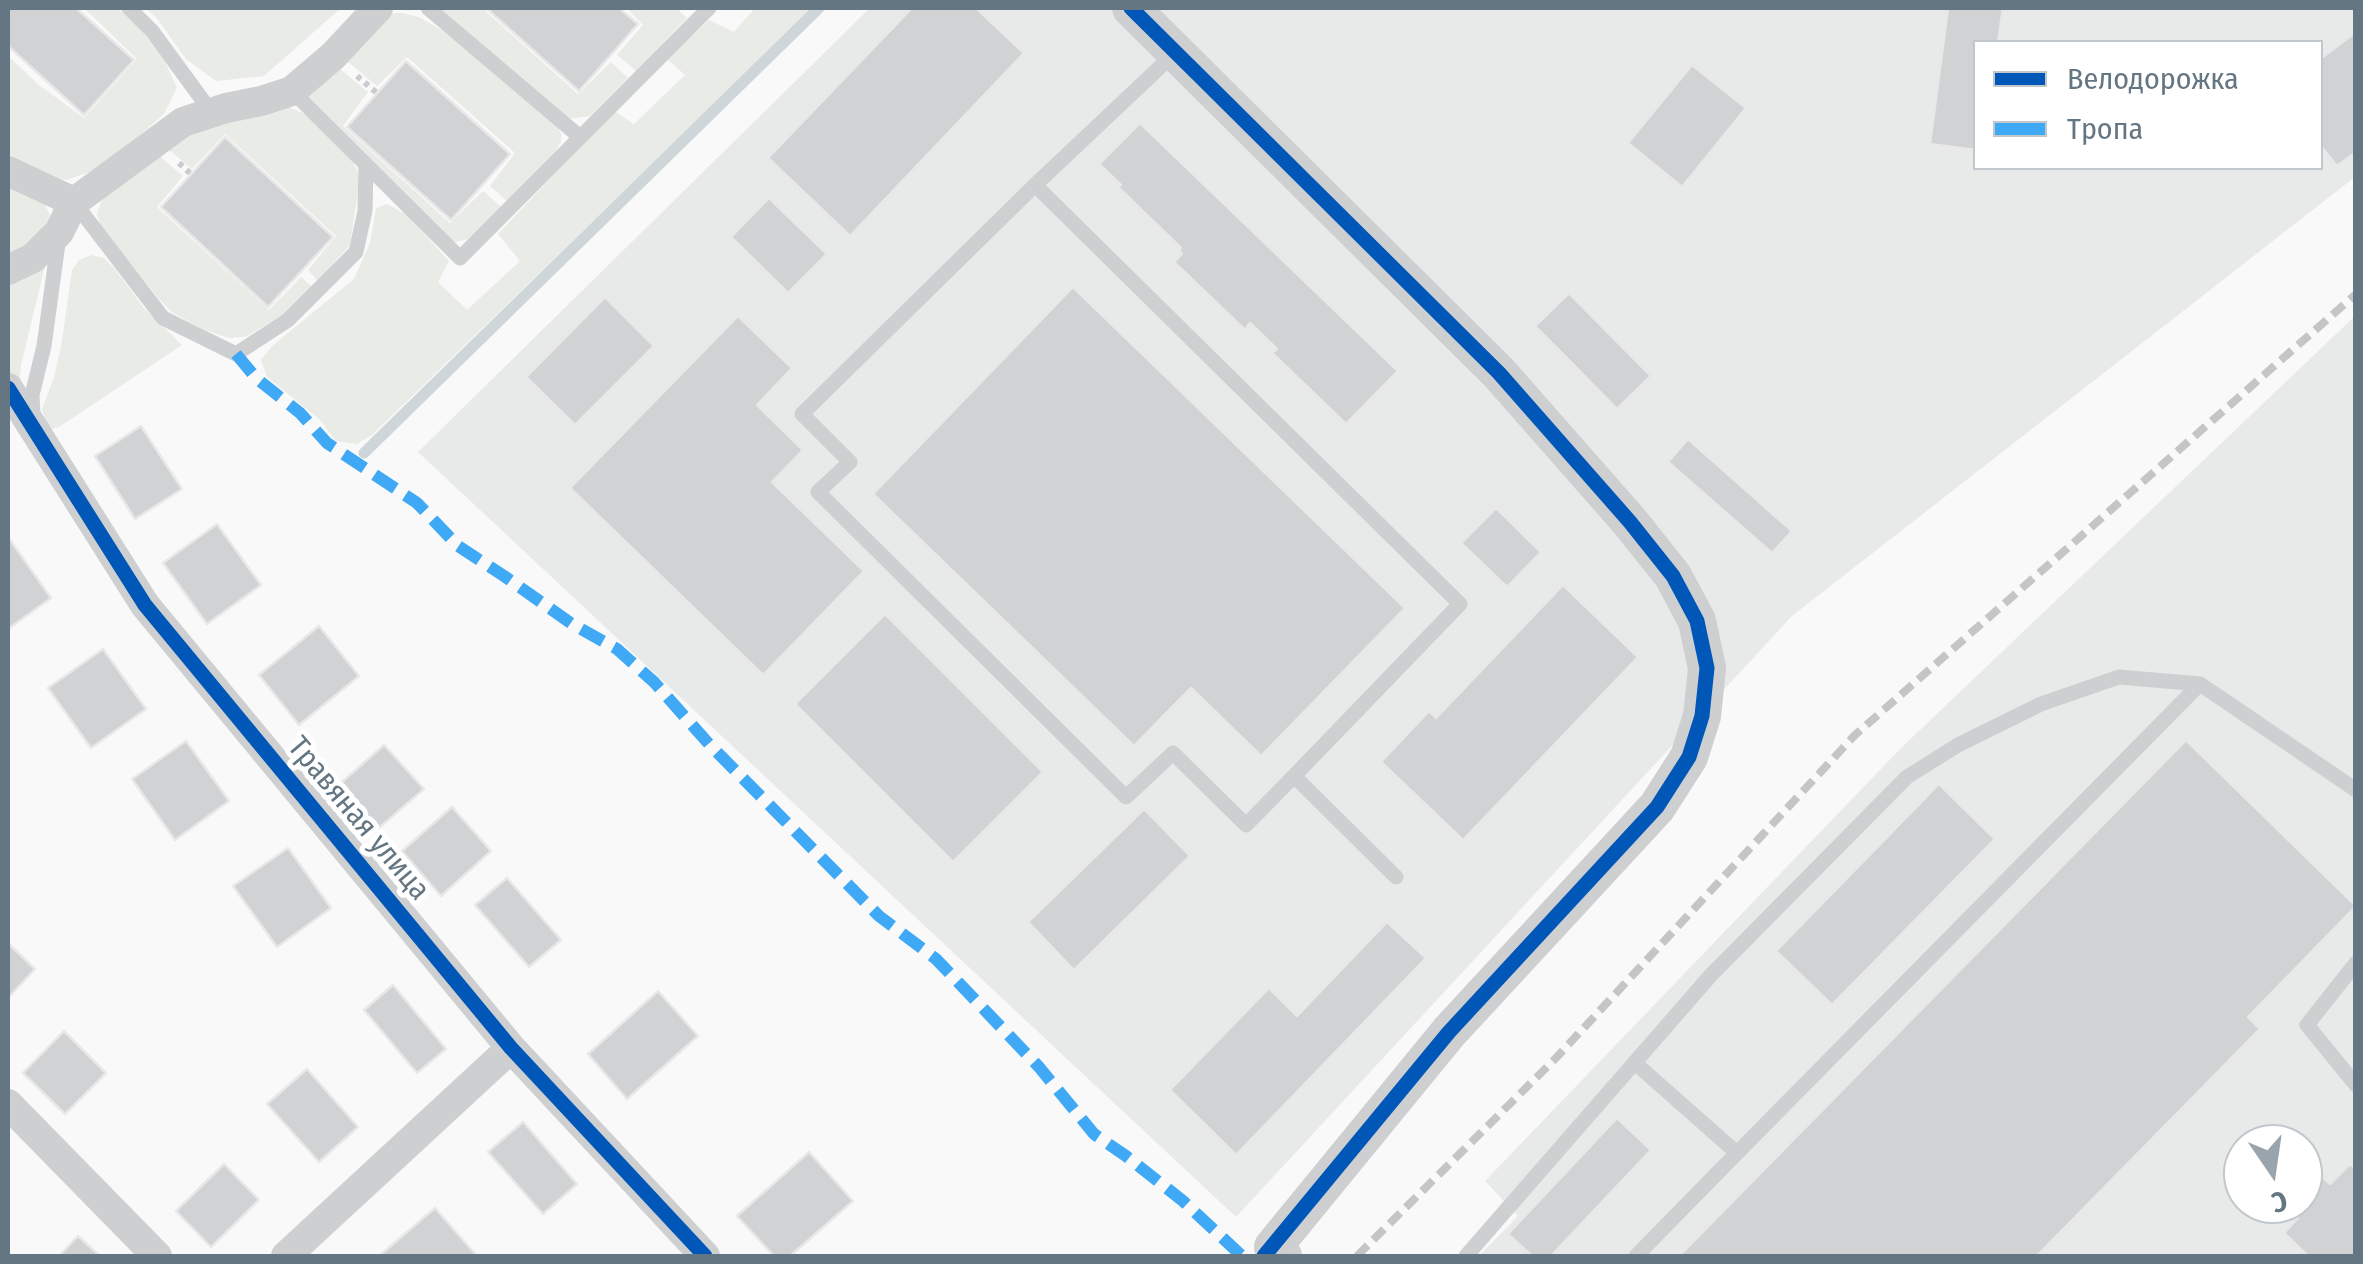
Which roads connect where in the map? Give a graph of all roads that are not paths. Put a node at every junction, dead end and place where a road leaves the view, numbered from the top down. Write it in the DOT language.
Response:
graph roads {
  1 [pos="129,8"];
  2 [pos="378,8"];
  3 [pos="428,8"];
  4 [pos="708,8"];
  5 [pos="1131,8"];
  6 [pos="1176,52"];
  7 [pos="292,91"];
  8 [pos="212,113"];
  9 [pos="580,137"];
  10 [pos="366,165"];
  11 [pos="8,171"];
  12 [pos="1034,185"];
  13 [pos="74,202"];
  14 [pos="59,232"];
  15 [pos="8,270"];
  16 [pos="8,388"];
  17 [pos="34,428"];
  18 [pos="2200,684"];
  19 [pos="1294,776"];
  20 [pos="2356,790"];
  21 [pos="1396,877"];
  22 [pos="2356,963"];
  23 [pos="511,1048"];
  24 [pos="1635,1063"];
  25 [pos="2356,1085"];
  26 [pos="8,1104"];
  27 [pos="1737,1153"];
  28 [pos="1273,1253"];
  29 [pos="157,1256"];
  30 [pos="286,1256"];
  31 [pos="705,1256"];
  32 [pos="1466,1256"];
  33 [pos="1636,1256"];
  1 -- 8 [label="lane"];
  2 -- 7 [label="street"];
  3 -- 9 [label="lane"];
  4 -- 9 [label="lane"];
  5 -- 6 [label="street"];
  6 -- 12 [label="lane"];
  6 -- 28 [label="street"];
  7 -- 8 [label="street"];
  7 -- 10 [label="lane"];
  8 -- 13 [label="street"];
  9 -- 10 [label="lane"];
  10 -- 13 [label="lane"];
  11 -- 13 [label="street"];
  12 -- 19 [label="lane"];
  12 -- 19 [label="lane"];
  13 -- 14 [label="street"];
  14 -- 15 [label="street"];
  14 -- 17 [label="lane"];
  16 -- 17 [label="street, Травяная улица"];
  17 -- 23 [label="street, Травяная улица"];
  18 -- 20 [label="lane"];
  18 -- 24 [label="lane"];
  18 -- 27 [label="lane"];
  19 -- 21 [label="lane"];
  22 -- 25 [label="lane"];
  23 -- 30 [label="street"];
  23 -- 31 [label="street, Травяная улица"];
  24 -- 27 [label="lane"];
  24 -- 32 [label="lane"];
  26 -- 29 [label="street"];
  27 -- 33 [label="lane"];
}
